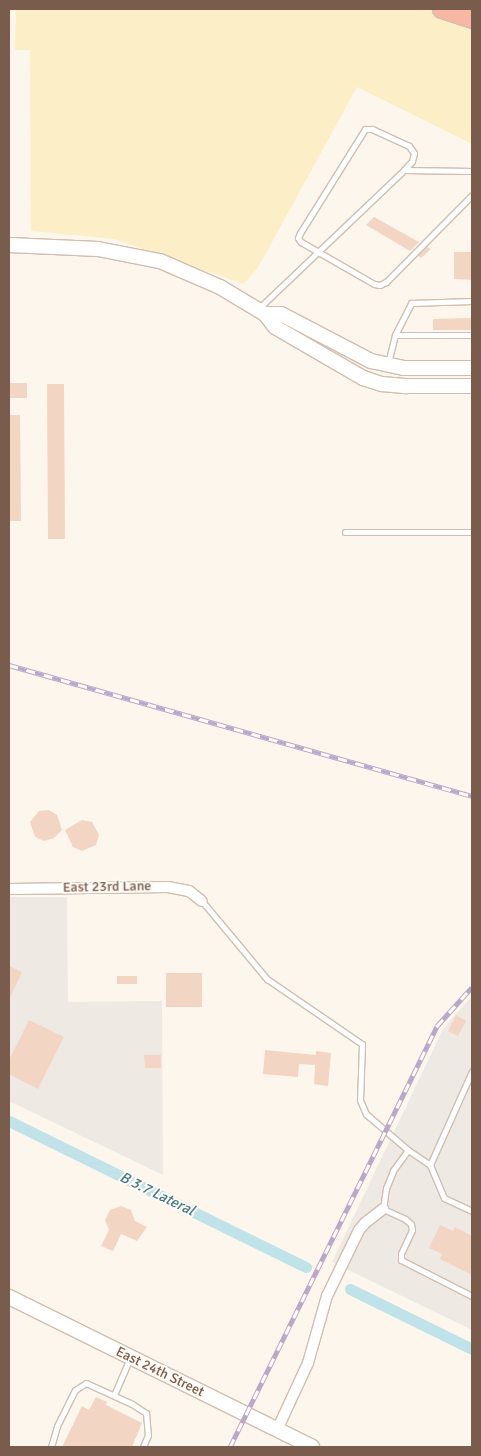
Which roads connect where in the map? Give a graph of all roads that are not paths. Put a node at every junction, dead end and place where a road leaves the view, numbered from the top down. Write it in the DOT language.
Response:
graph roads {
  1 [pos="442,9"];
  2 [pos="472,19"];
  3 [pos="404,170"];
  4 [pos="472,171"];
  5 [pos="472,195"];
  6 [pos="9,245"];
  7 [pos="316,252"];
  8 [pos="472,301"];
  9 [pos="261,312"];
  10 [pos="395,335"];
  11 [pos="472,335"];
  12 [pos="387,366"];
  13 [pos="472,368"];
  14 [pos="472,386"];
  15 [pos="344,532"];
  16 [pos="472,532"];
  17 [pos="9,889"];
  18 [pos="202,902"];
  19 [pos="472,1071"];
  20 [pos="408,1150"];
  21 [pos="430,1165"];
  22 [pos="382,1209"];
  23 [pos="472,1211"];
  24 [pos="472,1296"];
  25 [pos="9,1297"];
  26 [pos="131,1357"];
  27 [pos="114,1395"];
  28 [pos="276,1430"];
  29 [pos="307,1446"];
  30 [pos="51,1447"];
  31 [pos="143,1447"];
  1 -- 2 [label="highway"];
  3 -- 4 [label="lane"];
  3 -- 7 [label="lane"];
  3 -- 7 [label="lane"];
  5 -- 7 [label="lane"];
  6 -- 9 [label="street"];
  7 -- 9 [label="lane"];
  8 -- 10 [label="lane"];
  9 -- 12 [label="street"];
  9 -- 14 [label="street"];
  10 -- 11 [label="lane"];
  10 -- 12 [label="lane"];
  12 -- 13 [label="street"];
  15 -- 16 [label="lane"];
  17 -- 18 [label="street, East 23rd Lane"];
  18 -- 20 [label="lane"];
  19 -- 21 [label="lane"];
  20 -- 21 [label="lane"];
  20 -- 22 [label="lane"];
  21 -- 23 [label="lane"];
  22 -- 24 [label="lane"];
  22 -- 28 [label="street"];
  25 -- 26 [label="street, East 24th Street"];
  26 -- 27 [label="lane"];
  26 -- 28 [label="street, East 24th Street"];
  27 -- 30 [label="lane"];
  27 -- 31 [label="lane"];
  28 -- 29 [label="street, East 24th Street"];
}
